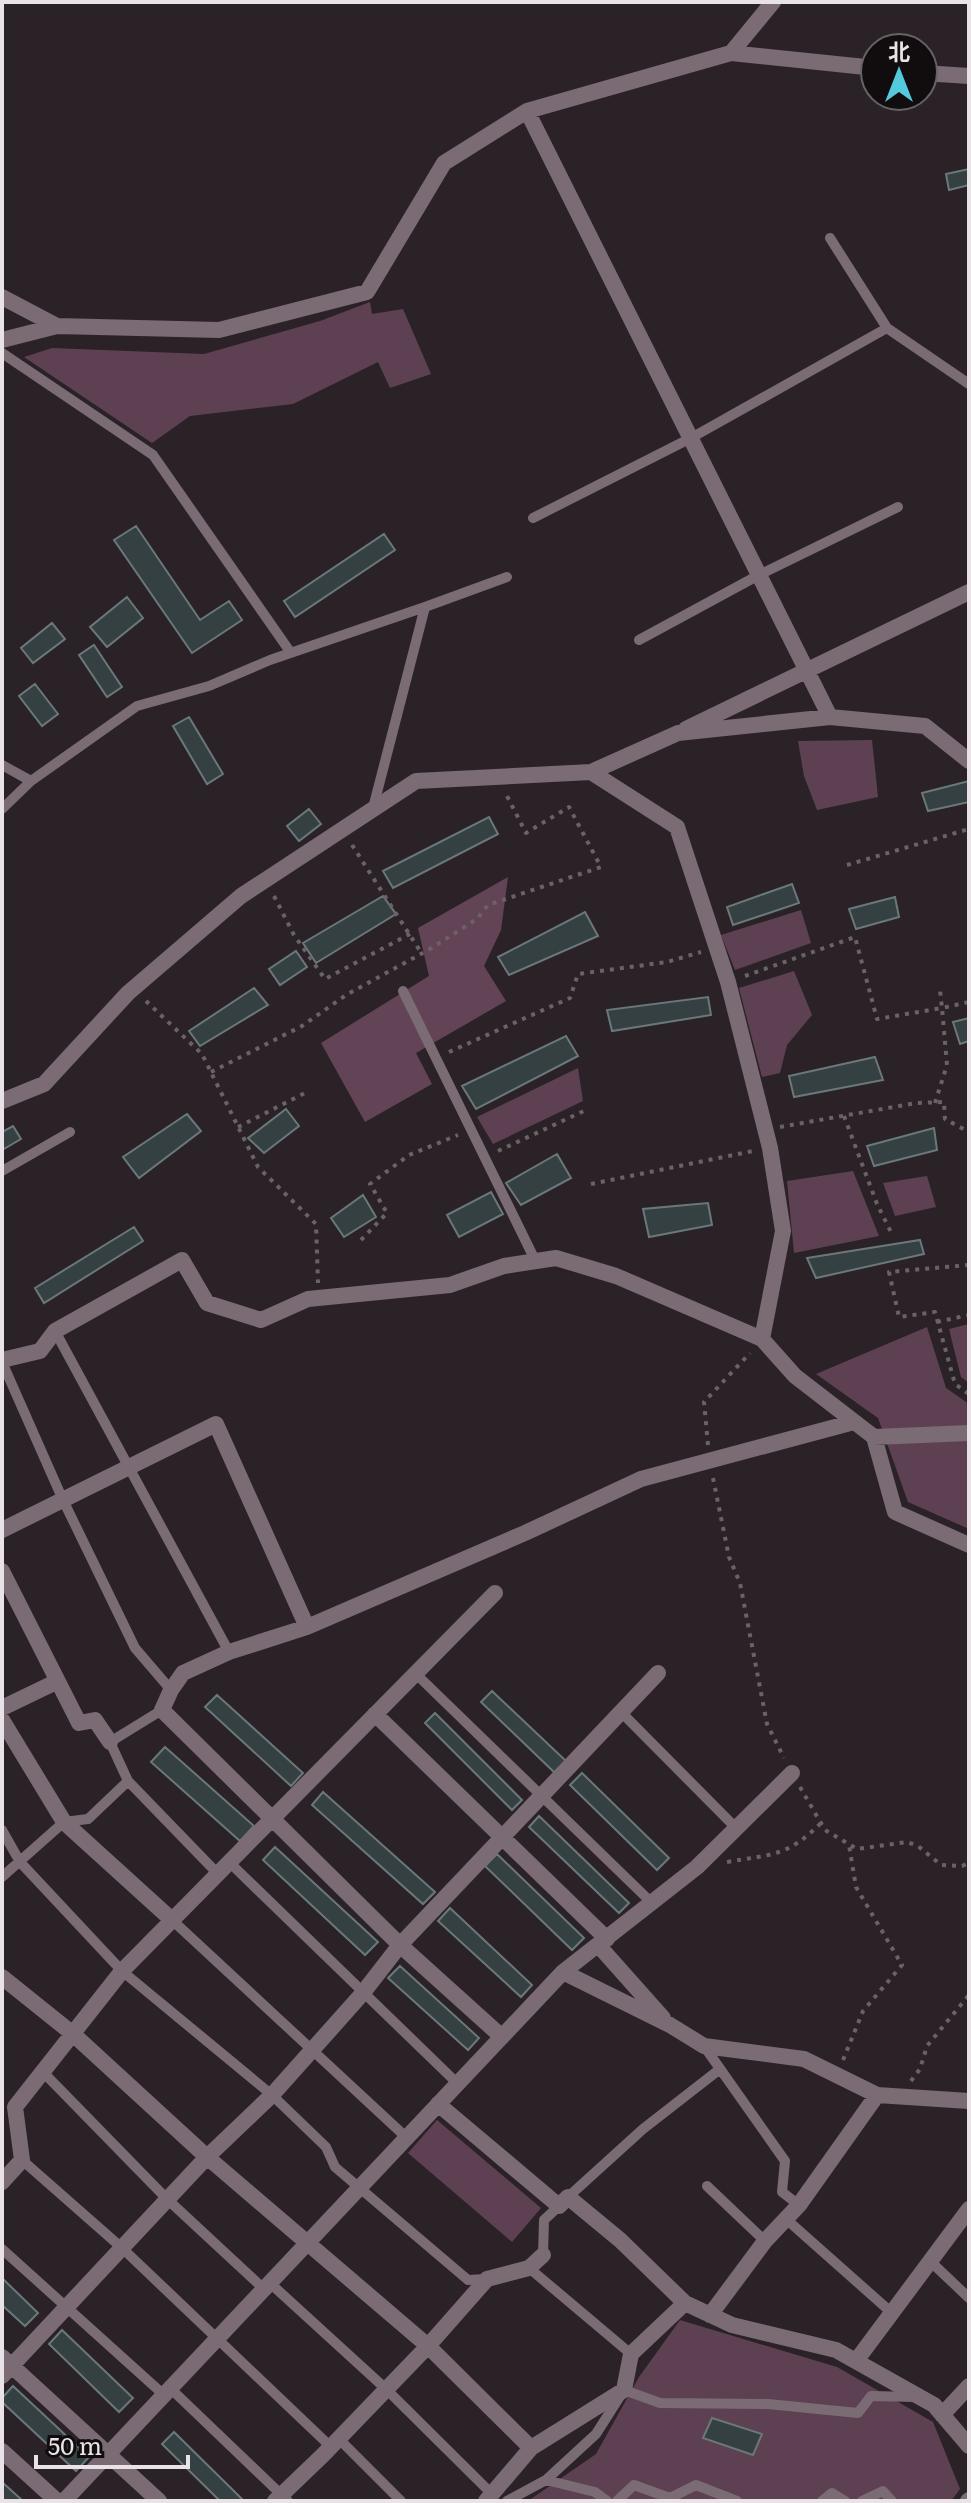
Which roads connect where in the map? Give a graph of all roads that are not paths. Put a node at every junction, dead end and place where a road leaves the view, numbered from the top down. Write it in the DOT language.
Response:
graph roads {
  1 [pos="773,2"];
  2 [pos="731,53"];
  3 [pos="859,66"];
  4 [pos="939,74"];
  5 [pos="969,76"];
  6 [pos="527,111"];
  7 [pos="830,238"];
  8 [pos="2,297"];
  9 [pos="57,326"];
  10 [pos="887,328"];
  11 [pos="2,340"];
  12 [pos="2,353"];
  13 [pos="969,384"];
  14 [pos="691,438"];
  15 [pos="898,507"];
  16 [pos="533,518"];
  17 [pos="759,575"];
  18 [pos="507,577"];
  19 [pos="969,592"];
  20 [pos="425,607"];
  21 [pos="639,640"];
  22 [pos="291,653"];
  23 [pos="806,669"];
  24 [pos="830,717"];
  25 [pos="678,733"];
  26 [pos="969,761"];
  27 [pos="2,765"];
  28 [pos="591,772"];
  29 [pos="31,781"];
  30 [pos="2,809"];
  31 [pos="373,810"];
  32 [pos="403,991"];
  33 [pos="2,1101"];
  34 [pos="70,1132"];
  35 [pos="2,1171"];
  36 [pos="536,1262"];
  37 [pos="55,1331"];
  38 [pos="762,1339"];
  39 [pos="2,1361"];
  40 [pos="854,1422"];
  41 [pos="969,1433"];
  42 [pos="874,1437"];
  43 [pos="127,1468"];
  44 [pos="63,1500"];
  45 [pos="2,1530"];
  46 [pos="969,1545"];
  47 [pos="2,1571"];
  48 [pos="495,1593"];
  49 [pos="307,1627"];
  50 [pos="229,1652"];
  51 [pos="415,1673"];
  52 [pos="658,1673"];
  53 [pos="56,1682"];
  54 [pos="171,1690"];
  55 [pos="2,1708"];
  56 [pos="162,1710"];
  57 [pos="621,1712"];
  58 [pos="375,1714"];
  59 [pos="2,1720"];
  60 [pos="110,1742"];
  61 [pos="792,1773"];
  62 [pos="128,1781"];
  63 [pos="541,1797"];
  64 [pos="272,1819"];
  65 [pos="64,1822"];
  66 [pos="737,1829"];
  67 [pos="2,1830"];
  68 [pos="503,1837"];
  69 [pos="20,1862"];
  70 [pos="223,1868"];
  71 [pos="2,1877"];
  72 [pos="653,1904"];
  73 [pos="172,1920"];
  74 [pos="603,1942"];
  75 [pos="400,1945"];
  76 [pos="122,1971"];
  77 [pos="563,1972"];
  78 [pos="2,1977"];
  79 [pos="362,1994"];
  80 [pos="670,2025"];
  81 [pos="73,2034"];
  82 [pos="502,2037"];
  83 [pos="704,2046"];
  84 [pos="312,2050"];
  85 [pos="720,2069"];
  86 [pos="42,2071"];
  87 [pos="458,2084"];
  88 [pos="272,2095"];
  89 [pos="877,2095"];
  90 [pos="969,2101"];
  91 [pos="438,2104"];
  92 [pos="407,2138"];
  93 [pos="207,2157"];
  94 [pos="22,2160"];
  95 [pos="4,2173"];
  96 [pos="707,2186"];
  97 [pos="360,2187"];
  98 [pos="167,2199"];
  99 [pos="564,2201"];
  100 [pos="799,2205"];
  101 [pos="969,2209"];
  102 [pos="786,2219"];
  103 [pos="765,2241"];
  104 [pos="307,2243"];
  105 [pos="122,2248"];
  106 [pos="2,2249"];
  107 [pos="543,2255"];
  108 [pos="930,2261"];
  109 [pos="529,2268"];
  110 [pos="487,2279"];
  111 [pos="267,2286"];
  112 [pos="969,2298"];
  113 [pos="685,2303"];
  114 [pos="65,2308"];
  115 [pos="892,2313"];
  116 [pos="710,2315"];
  117 [pos="218,2338"];
  118 [pos="428,2346"];
  119 [pos="631,2354"];
  120 [pos="856,2361"];
  121 [pos="5,2366"];
  122 [pos="969,2386"];
  123 [pos="386,2389"];
  124 [pos="624,2390"];
  125 [pos="167,2392"];
  126 [pos="920,2397"];
  127 [pos="942,2415"];
  128 [pos="335,2443"];
  129 [pos="969,2446"];
  130 [pos="531,2448"];
  131 [pos="2,2451"];
  132 [pos="107,2455"];
  133 [pos="546,2480"];
  134 [pos="282,2499"];
  135 [pos="495,2499"];
  136 [pos="57,2501"];
  137 [pos="64,2501"];
  138 [pos="159,2501"];
  139 [pos="401,2501"];
  140 [pos="607,2501"];
  141 [pos="617,2501"];
  142 [pos="737,2501"];
  143 [pos="822,2501"];
  144 [pos="845,2501"];
  145 [pos="862,2501"];
  146 [pos="892,2501"];
  1 -- 2 [label="street"];
  2 -- 3 [label="street"];
  2 -- 6 [label="street"];
  4 -- 5 [label="street"];
  6 -- 9 [label="street"];
  6 -- 14 [label="street"];
  7 -- 10 [label="lane"];
  8 -- 9 [label="street"];
  9 -- 11 [label="street"];
  10 -- 13 [label="lane"];
  10 -- 14 [label="lane"];
  12 -- 22 [label="lane"];
  14 -- 16 [label="lane"];
  14 -- 17 [label="street"];
  15 -- 17 [label="lane"];
  17 -- 21 [label="lane"];
  17 -- 23 [label="street"];
  18 -- 20 [label="lane"];
  19 -- 23 [label="street"];
  20 -- 22 [label="lane"];
  20 -- 31 [label="lane"];
  22 -- 29 [label="lane"];
  23 -- 24 [label="street"];
  23 -- 25 [label="street"];
  24 -- 25 [label="street"];
  24 -- 26 [label="street"];
  25 -- 28 [label="street"];
  27 -- 29 [label="lane"];
  28 -- 31 [label="street"];
  28 -- 38 [label="street"];
  29 -- 30 [label="lane"];
  31 -- 33 [label="street"];
  32 -- 36 [label="lane"];
  34 -- 35 [label="lane"];
  36 -- 37 [label="street"];
  36 -- 38 [label="street"];
  37 -- 39 [label="street"];
  37 -- 43 [label="lane"];
  38 -- 40 [label="street"];
  39 -- 44 [label="lane"];
  40 -- 42 [label="street"];
  40 -- 49 [label="street"];
  41 -- 42 [label="street"];
  42 -- 46 [label="street"];
  43 -- 44 [label="street"];
  43 -- 49 [label="street"];
  43 -- 50 [label="lane"];
  44 -- 45 [label="street"];
  44 -- 54 [label="lane"];
  47 -- 53 [label="street"];
  48 -- 51 [label="street"];
  49 -- 50 [label="street"];
  50 -- 54 [label="street"];
  51 -- 58 [label="street"];
  51 -- 63 [label="lane"];
  52 -- 57 [label="street"];
  53 -- 55 [label="street"];
  53 -- 60 [label="street"];
  54 -- 56 [label="street"];
  56 -- 60 [label="lane"];
  56 -- 64 [label="street"];
  57 -- 63 [label="street"];
  57 -- 66 [label="lane"];
  58 -- 64 [label="street"];
  58 -- 68 [label="street"];
  59 -- 65 [label="street"];
  60 -- 62 [label="lane"];
  61 -- 66 [label="street"];
  62 -- 65 [label="lane"];
  62 -- 70 [label="lane"];
  63 -- 68 [label="street"];
  63 -- 72 [label="lane"];
  64 -- 70 [label="street"];
  64 -- 75 [label="street"];
  65 -- 69 [label="lane"];
  65 -- 73 [label="street"];
  66 -- 72 [label="street"];
  67 -- 69 [label="lane"];
  68 -- 74 [label="street"];
  68 -- 75 [label="street"];
  69 -- 71 [label="lane"];
  69 -- 76 [label="lane"];
  70 -- 73 [label="street"];
  70 -- 79 [label="lane"];
  72 -- 74 [label="street"];
  73 -- 76 [label="street"];
  73 -- 84 [label="lane"];
  74 -- 77 [label="street"];
  74 -- 80 [label="street"];
  75 -- 79 [label="street"];
  75 -- 82 [label="street"];
  76 -- 81 [label="street"];
  76 -- 88 [label="lane"];
  77 -- 80 [label="street"];
  77 -- 82 [label="street"];
  78 -- 81 [label="street"];
  79 -- 84 [label="street"];
  79 -- 87 [label="lane"];
  80 -- 83 [label="street"];
  81 -- 86 [label="street"];
  81 -- 93 [label="street"];
  82 -- 87 [label="street"];
  83 -- 85 [label="lane"];
  83 -- 89 [label="street"];
  84 -- 88 [label="street"];
  84 -- 92 [label="lane"];
  85 -- 99 [label="lane"];
  85 -- 100 [label="lane"];
  86 -- 94 [label="street"];
  86 -- 98 [label="lane"];
  87 -- 91 [label="street"];
  88 -- 93 [label="street"];
  88 -- 97 [label="lane"];
  89 -- 90 [label="street"];
  89 -- 100 [label="street"];
  91 -- 92 [label="street"];
  91 -- 99 [label="street"];
  92 -- 97 [label="street"];
  93 -- 98 [label="street"];
  93 -- 104 [label="street"];
  94 -- 95 [label="street"];
  94 -- 105 [label="lane"];
  96 -- 103 [label="lane"];
  97 -- 104 [label="street"];
  97 -- 110 [label="lane"];
  98 -- 105 [label="street"];
  98 -- 111 [label="lane"];
  99 -- 107 [label="lane"];
  99 -- 113 [label="street"];
  100 -- 102 [label="street"];
  101 -- 108 [label="street"];
  102 -- 103 [label="street"];
  102 -- 115 [label="lane"];
  103 -- 116 [label="street"];
  104 -- 111 [label="street"];
  104 -- 118 [label="street"];
  105 -- 114 [label="street"];
  105 -- 117 [label="lane"];
  106 -- 114 [label="lane"];
  107 -- 109 [label="street"];
  108 -- 112 [label="lane"];
  108 -- 115 [label="street"];
  109 -- 110 [label="street"];
  109 -- 119 [label="lane"];
  110 -- 118 [label="street"];
  111 -- 117 [label="street"];
  111 -- 123 [label="lane"];
  113 -- 116 [label="street"];
  113 -- 119 [label="street"];
  114 -- 121 [label="street"];
  114 -- 125 [label="lane"];
  115 -- 120 [label="street"];
  116 -- 120 [label="street"];
  117 -- 125 [label="street"];
  117 -- 128 [label="lane"];
  118 -- 123 [label="street"];
  118 -- 130 [label="street"];
  119 -- 124 [label="street"];
  120 -- 126 [label="street"];
  121 -- 132 [label="street"];
  122 -- 127 [label="street"];
  123 -- 128 [label="street"];
  123 -- 135 [label="lane"];
  124 -- 126 [label="lane"];
  124 -- 130 [label="street"];
  124 -- 133 [label="lane"];
  125 -- 132 [label="street"];
  125 -- 134 [label="lane"];
  126 -- 127 [label="street"];
  127 -- 129 [label="street"];
  128 -- 134 [label="street"];
  128 -- 139 [label="lane"];
  130 -- 135 [label="street"];
  131 -- 136 [label="street"];
  132 -- 137 [label="street"];
  132 -- 138 [label="street"];
  133 -- 135 [label="lane"];
  133 -- 140 [label="lane"];
  141 -- 142 [label="lane"];
  143 -- 144 [label="lane"];
  145 -- 146 [label="lane"];
}
